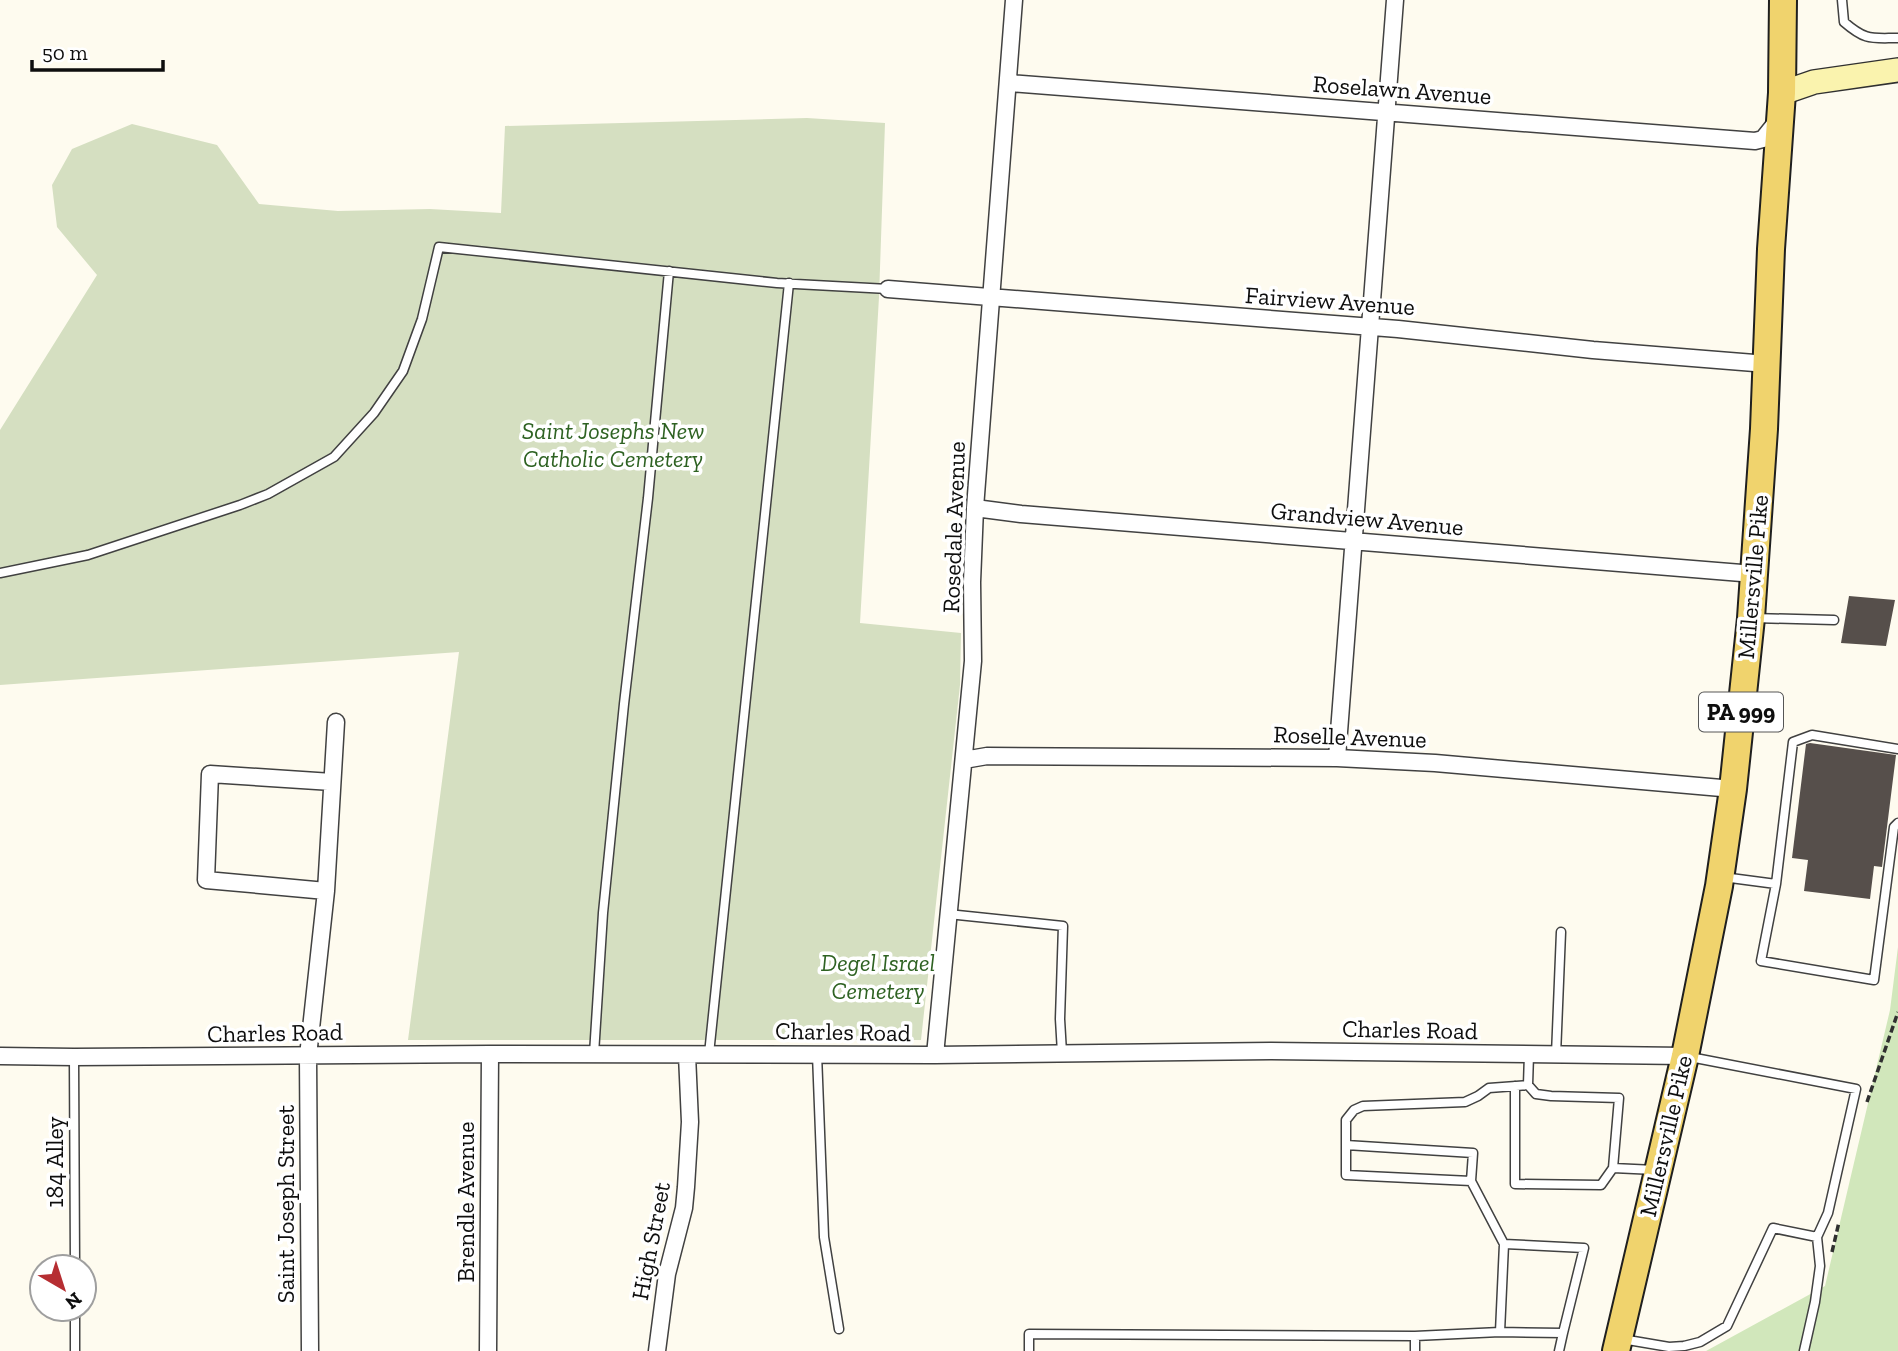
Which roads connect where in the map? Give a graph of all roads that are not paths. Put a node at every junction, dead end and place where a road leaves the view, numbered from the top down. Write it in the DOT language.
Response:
graph roads {
  1 [pos="1014,0"];
  2 [pos="1395,0"];
  3 [pos="1783,0"];
  4 [pos="1842,0"];
  5 [pos="1898,38"];
  6 [pos="1898,69"];
  7 [pos="1010,83"];
  8 [pos="1781,105"];
  9 [pos="1387,111"];
  10 [pos="669,271"];
  11 [pos="789,283"];
  12 [pos="888,289"];
  13 [pos="992,298"];
  14 [pos="1370,327"];
  15 [pos="1767,364"];
  16 [pos="975,508"];
  17 [pos="1353,540"];
  18 [pos="0,573"];
  19 [pos="1754,574"];
  20 [pos="1751,618"];
  21 [pos="1834,620"];
  22 [pos="336,722"];
  23 [pos="1898,749"];
  24 [pos="1337,758"];
  25 [pos="964,760"];
  26 [pos="332,782"];
  27 [pos="1733,789"];
  28 [pos="1898,823"];
  29 [pos="1720,876"];
  30 [pos="1776,884"];
  31 [pos="326,891"];
  32 [pos="948,914"];
  33 [pos="1561,932"];
  34 [pos="1062,1053"];
  35 [pos="490,1054"];
  36 [pos="594,1054"];
  37 [pos="709,1054"];
  38 [pos="817,1054"];
  39 [pos="687,1055"];
  40 [pos="935,1055"];
  41 [pos="1529,1055"];
  42 [pos="1556,1055"];
  43 [pos="0,1056"];
  44 [pos="308,1056"];
  45 [pos="1685,1056"];
  46 [pos="74,1058"];
  47 [pos="1528,1085"];
  48 [pos="1514,1086"];
  49 [pos="1346,1145"];
  50 [pos="1613,1168"];
  51 [pos="1658,1170"];
  52 [pos="1471,1181"];
  53 [pos="1817,1237"];
  54 [pos="1504,1244"];
  55 [pos="75,1253"];
  56 [pos="75,1323"];
  57 [pos="839,1329"];
  58 [pos="1500,1332"];
  59 [pos="1563,1333"];
  60 [pos="1415,1336"];
  61 [pos="1618,1345"];
  62 [pos="75,1351"];
  63 [pos="310,1351"];
  64 [pos="488,1351"];
  65 [pos="657,1351"];
  66 [pos="1029,1351"];
  67 [pos="1415,1351"];
  68 [pos="1559,1351"];
  69 [pos="1804,1351"];
  1 -- 7 [label="street, Rosedale Avenue"];
  2 -- 9 [label="street"];
  3 -- 8 [label="main road, Millersville Pike / PA 999"];
  4 -- 5 [label="lane"];
  6 -- 8 [label="main road"];
  7 -- 9 [label="street, Roselawn Avenue"];
  7 -- 13 [label="street, Rosedale Avenue"];
  8 -- 9 [label="street, Roselawn Avenue"];
  8 -- 15 [label="main road, Millersville Pike / PA 999"];
  9 -- 14 [label="street"];
  10 -- 11 [label="lane"];
  10 -- 18 [label="lane"];
  10 -- 36 [label="lane"];
  11 -- 12 [label="lane"];
  11 -- 37 [label="lane"];
  12 -- 13 [label="street, Fairview Avenue"];
  13 -- 14 [label="street, Fairview Avenue"];
  13 -- 16 [label="street, Rosedale Avenue"];
  14 -- 15 [label="street, Fairview Avenue"];
  14 -- 17 [label="street"];
  15 -- 19 [label="main road, Millersville Pike / PA 999"];
  16 -- 17 [label="street, Grandview Avenue"];
  16 -- 25 [label="street, Rosedale Avenue"];
  17 -- 19 [label="street, Grandview Avenue"];
  17 -- 24 [label="street"];
  19 -- 20 [label="main road, Millersville Pike / PA 999"];
  20 -- 21 [label="lane"];
  20 -- 27 [label="main road, Millersville Pike / PA 999"];
  22 -- 26 [label="street, Saint Joseph Street"];
  23 -- 30 [label="lane"];
  24 -- 25 [label="street, Roselle Avenue"];
  24 -- 27 [label="street, Roselle Avenue"];
  25 -- 32 [label="street, Rosedale Avenue"];
  26 -- 31 [label="street, Saint Joseph Street"];
  26 -- 31 [label="street"];
  27 -- 29 [label="main road, Millersville Pike / PA 999"];
  28 -- 30 [label="lane"];
  29 -- 30 [label="lane"];
  29 -- 45 [label="main road, Millersville Pike / PA 999"];
  31 -- 44 [label="street, Saint Joseph Street"];
  32 -- 34 [label="lane"];
  32 -- 40 [label="street, Rosedale Avenue"];
  33 -- 42 [label="lane"];
  34 -- 40 [label="street, Charles Road"];
  34 -- 41 [label="street, Charles Road"];
  35 -- 36 [label="street, Charles Road"];
  35 -- 44 [label="street, Charles Road"];
  35 -- 64 [label="street, Brendle Avenue"];
  36 -- 39 [label="street, Charles Road"];
  37 -- 38 [label="street, Charles Road"];
  37 -- 39 [label="street, Charles Road"];
  38 -- 40 [label="street, Charles Road"];
  38 -- 57 [label="lane"];
  39 -- 65 [label="street, High Street"];
  41 -- 42 [label="street, Charles Road"];
  41 -- 47 [label="lane"];
  42 -- 45 [label="street, Charles Road"];
  43 -- 46 [label="street, Charles Road"];
  44 -- 46 [label="street, Charles Road"];
  44 -- 63 [label="street, Saint Joseph Street"];
  45 -- 51 [label="main road, Millersville Pike / PA 999"];
  45 -- 53 [label="lane"];
  46 -- 55 [label="lane, 184 Alley"];
  47 -- 48 [label="lane"];
  47 -- 50 [label="lane"];
  48 -- 49 [label="lane"];
  48 -- 50 [label="lane"];
  49 -- 52 [label="lane"];
  49 -- 52 [label="lane"];
  50 -- 51 [label="lane"];
  51 -- 61 [label="main road, Millersville Pike / PA 999"];
  52 -- 54 [label="lane"];
  53 -- 61 [label="lane"];
  53 -- 69 [label="lane"];
  54 -- 58 [label="lane"];
  54 -- 59 [label="lane"];
  56 -- 62 [label="lane"];
  58 -- 59 [label="lane"];
  58 -- 60 [label="lane"];
  59 -- 68 [label="lane"];
  60 -- 66 [label="lane"];
  60 -- 67 [label="lane"];
}
